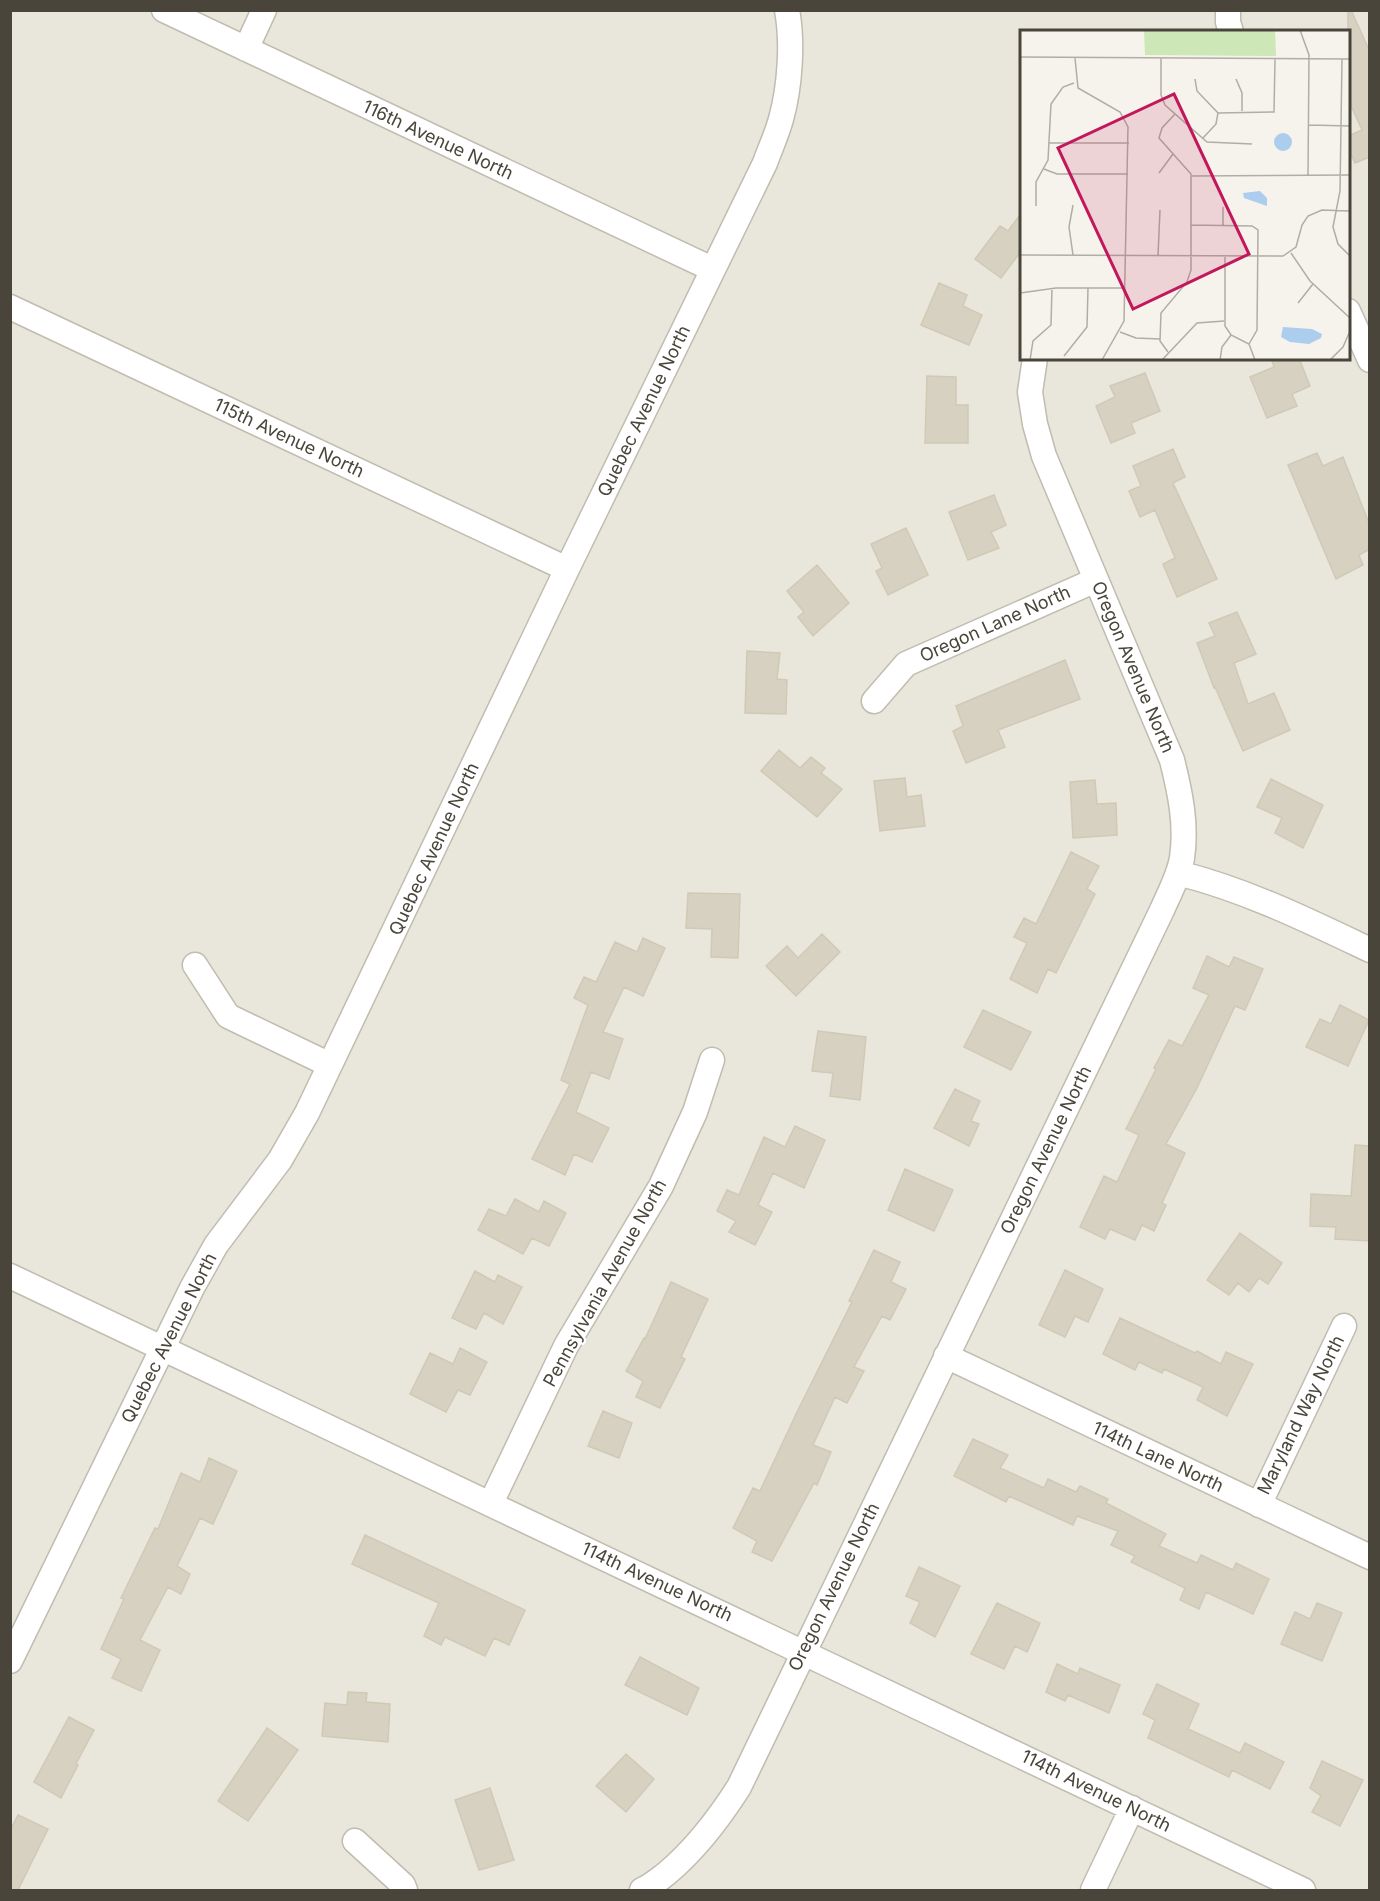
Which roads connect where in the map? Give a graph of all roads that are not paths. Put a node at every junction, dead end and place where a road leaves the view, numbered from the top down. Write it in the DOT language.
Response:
graph roads {
  1 [pos="164,10"];
  2 [pos="264,10"];
  3 [pos="787,10"];
  4 [pos="1228,10"];
  5 [pos="1230,30"];
  6 [pos="246,49"];
  7 [pos="712,269"];
  8 [pos="10,307"];
  9 [pos="1350,315"];
  10 [pos="1035,360"];
  11 [pos="1370,360"];
  12 [pos="567,569"];
  13 [pos="1096,580"];
  14 [pos="874,701"];
  15 [pos="1178,873"];
  16 [pos="1370,950"];
  17 [pos="195,965"];
  18 [pos="712,1060"];
  19 [pos="330,1065"];
  20 [pos="10,1276"];
  21 [pos="1344,1326"];
  22 [pos="163,1348"];
  23 [pos="946,1356"];
  24 [pos="491,1503"];
  25 [pos="1258,1505"];
  26 [pos="1370,1557"];
  27 [pos="803,1652"];
  28 [pos="10,1661"];
  29 [pos="1132,1808"];
  30 [pos="355,1841"];
  31 [pos="405,1890"];
  32 [pos="642,1890"];
  33 [pos="1094,1890"];
  34 [pos="1303,1890"];
  1 -- 6 [label="street, 116th Avenue North"];
  2 -- 6 [label="street"];
  3 -- 7 [label="street, Quebec Avenue North"];
  4 -- 5 [label="street"];
  6 -- 7 [label="street, 116th Avenue North"];
  7 -- 12 [label="street, Quebec Avenue North"];
  8 -- 12 [label="street, 115th Avenue North"];
  9 -- 11 [label="street"];
  10 -- 13 [label="street, Oregon Avenue North"];
  12 -- 19 [label="street, Quebec Avenue North"];
  13 -- 14 [label="street, Oregon Lane North"];
  13 -- 15 [label="street, Oregon Avenue North"];
  15 -- 16 [label="street"];
  15 -- 23 [label="street, Oregon Avenue North"];
  17 -- 19 [label="street"];
  18 -- 24 [label="street, Pennsylvania Avenue North"];
  19 -- 22 [label="street, Quebec Avenue North"];
  20 -- 22 [label="street, 114th Avenue North"];
  21 -- 25 [label="street, Maryland Way North"];
  22 -- 24 [label="street, 114th Avenue North"];
  22 -- 28 [label="street, Quebec Avenue North"];
  23 -- 25 [label="street, 114th Lane North"];
  23 -- 27 [label="street, Oregon Avenue North"];
  24 -- 27 [label="street, 114th Avenue North"];
  25 -- 26 [label="street, 114th Lane North"];
  27 -- 29 [label="street, 114th Avenue North"];
  27 -- 32 [label="street, Oregon Avenue North"];
  29 -- 33 [label="street"];
  29 -- 34 [label="street, 114th Avenue North"];
  30 -- 31 [label="street"];
}
